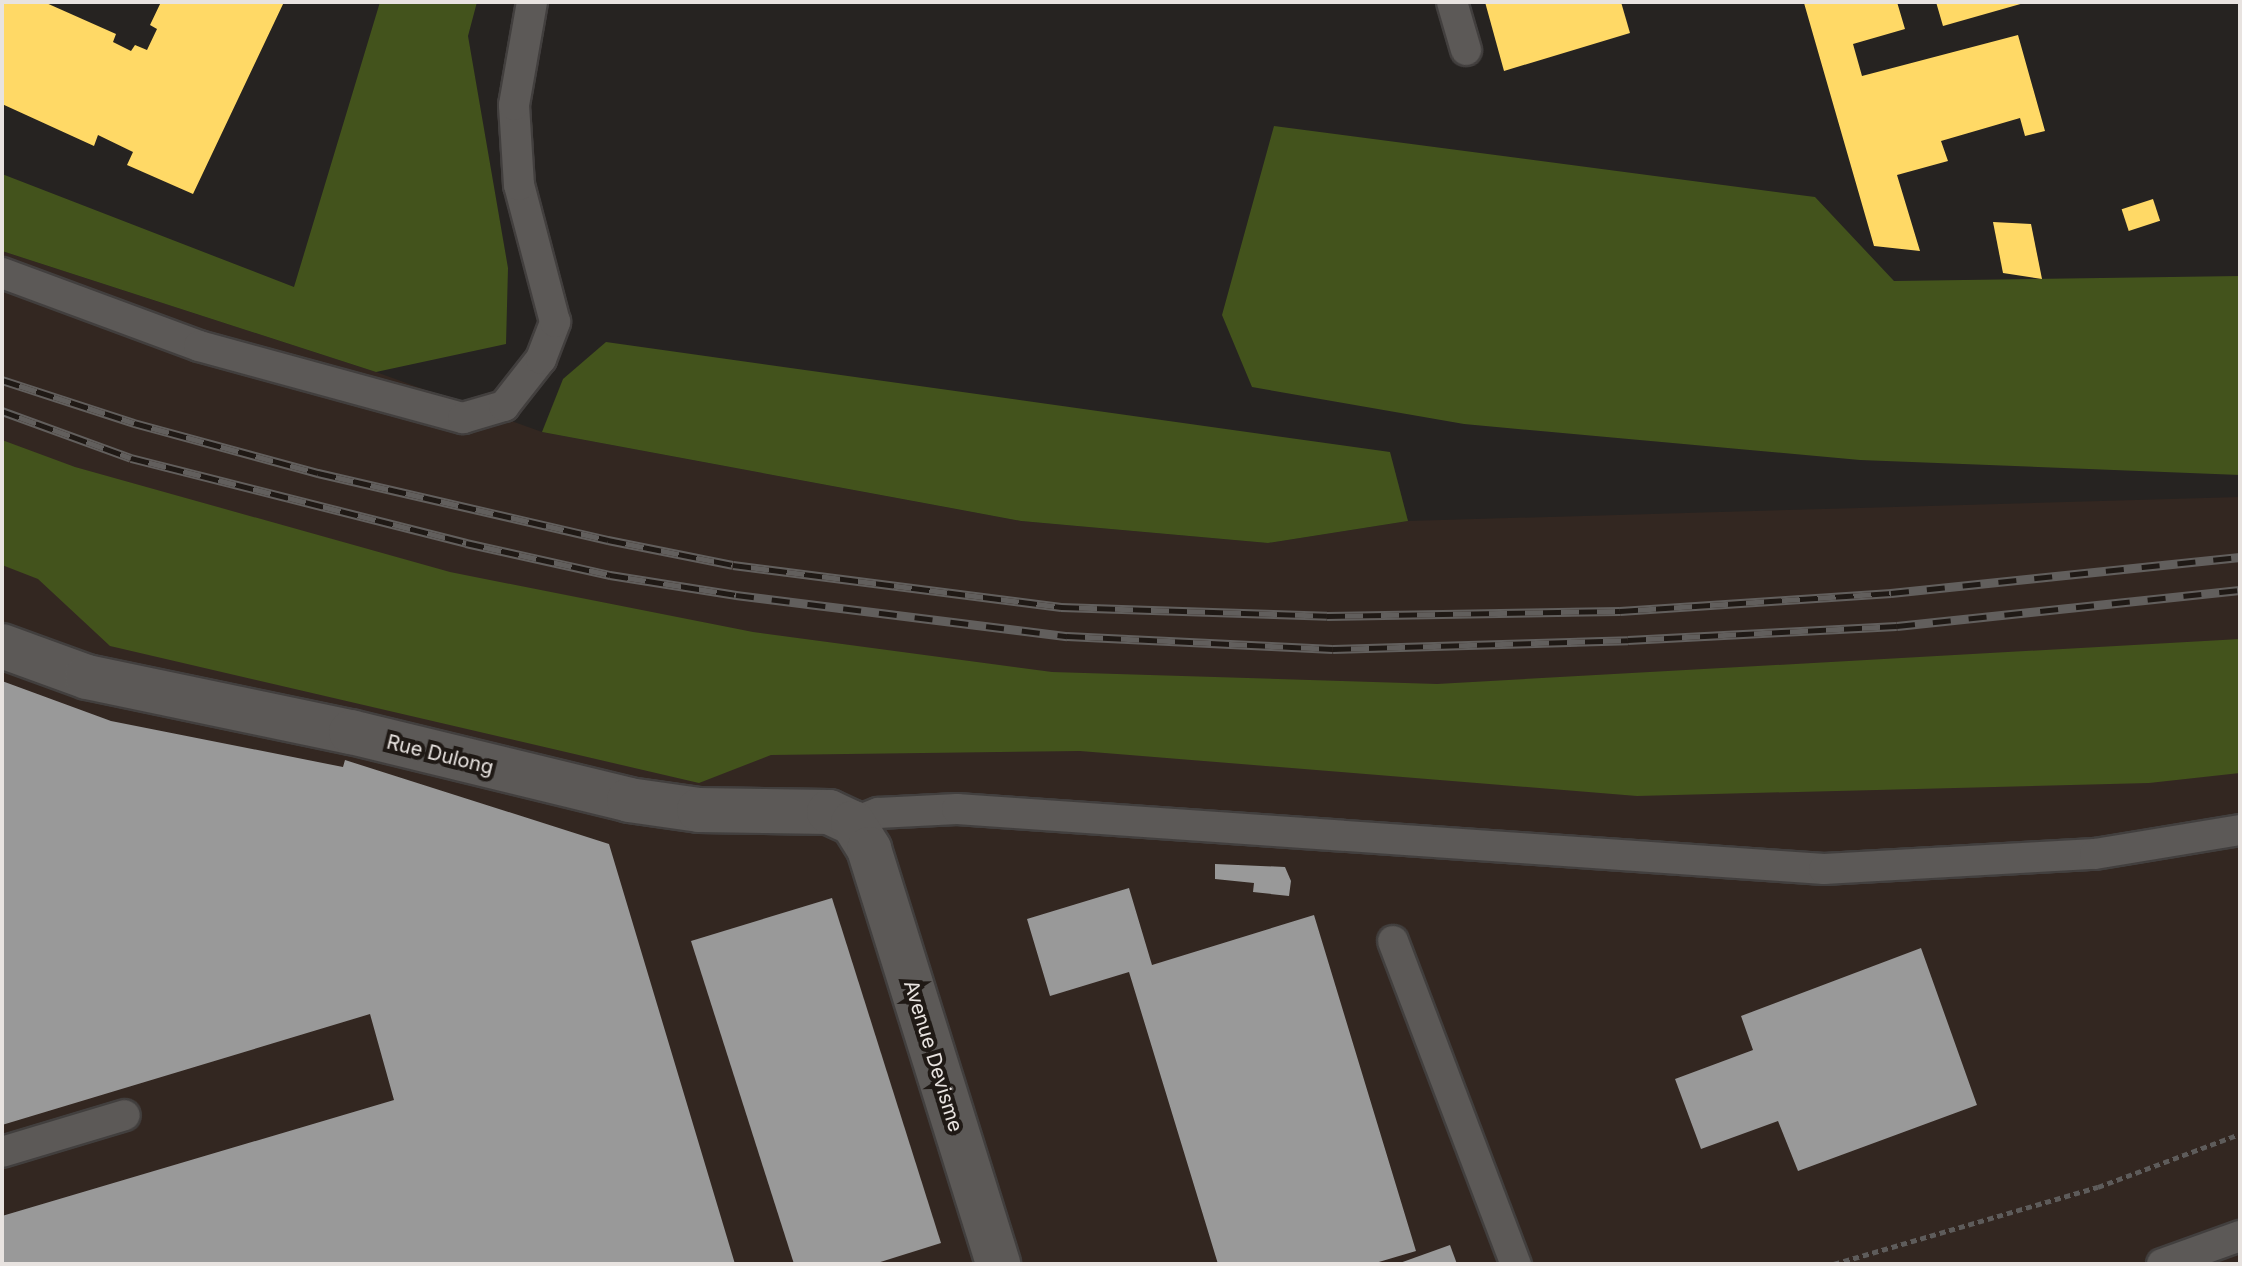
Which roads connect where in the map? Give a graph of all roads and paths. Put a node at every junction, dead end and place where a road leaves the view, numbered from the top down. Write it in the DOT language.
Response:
graph roads {
  1 [pos="532,2"];
  2 [pos="1452,2"];
  3 [pos="1466,50"];
  4 [pos="2,273"];
  5 [pos="2,646"];
  6 [pos="2240,830"];
  7 [pos="861,836"];
  8 [pos="1393,941"];
  9 [pos="125,1115"];
  10 [pos="2240,1134"];
  11 [pos="2,1152"];
  12 [pos="2240,1236"];
  13 [pos="998,1264"];
  14 [pos="1516,1264"];
  15 [pos="1834,1264"];
  16 [pos="2162,1264"];
  1 -- 4 [label="lane"];
  2 -- 3 [label="lane"];
  5 -- 7 [label="street, Rue Dulong"];
  6 -- 7 [label="lane"];
  7 -- 13 [label="street, Avenue Devisme"];
  8 -- 14 [label="lane"];
  9 -- 11 [label="lane"];
  10 -- 15 [label="path"];
  12 -- 16 [label="lane"];
}
